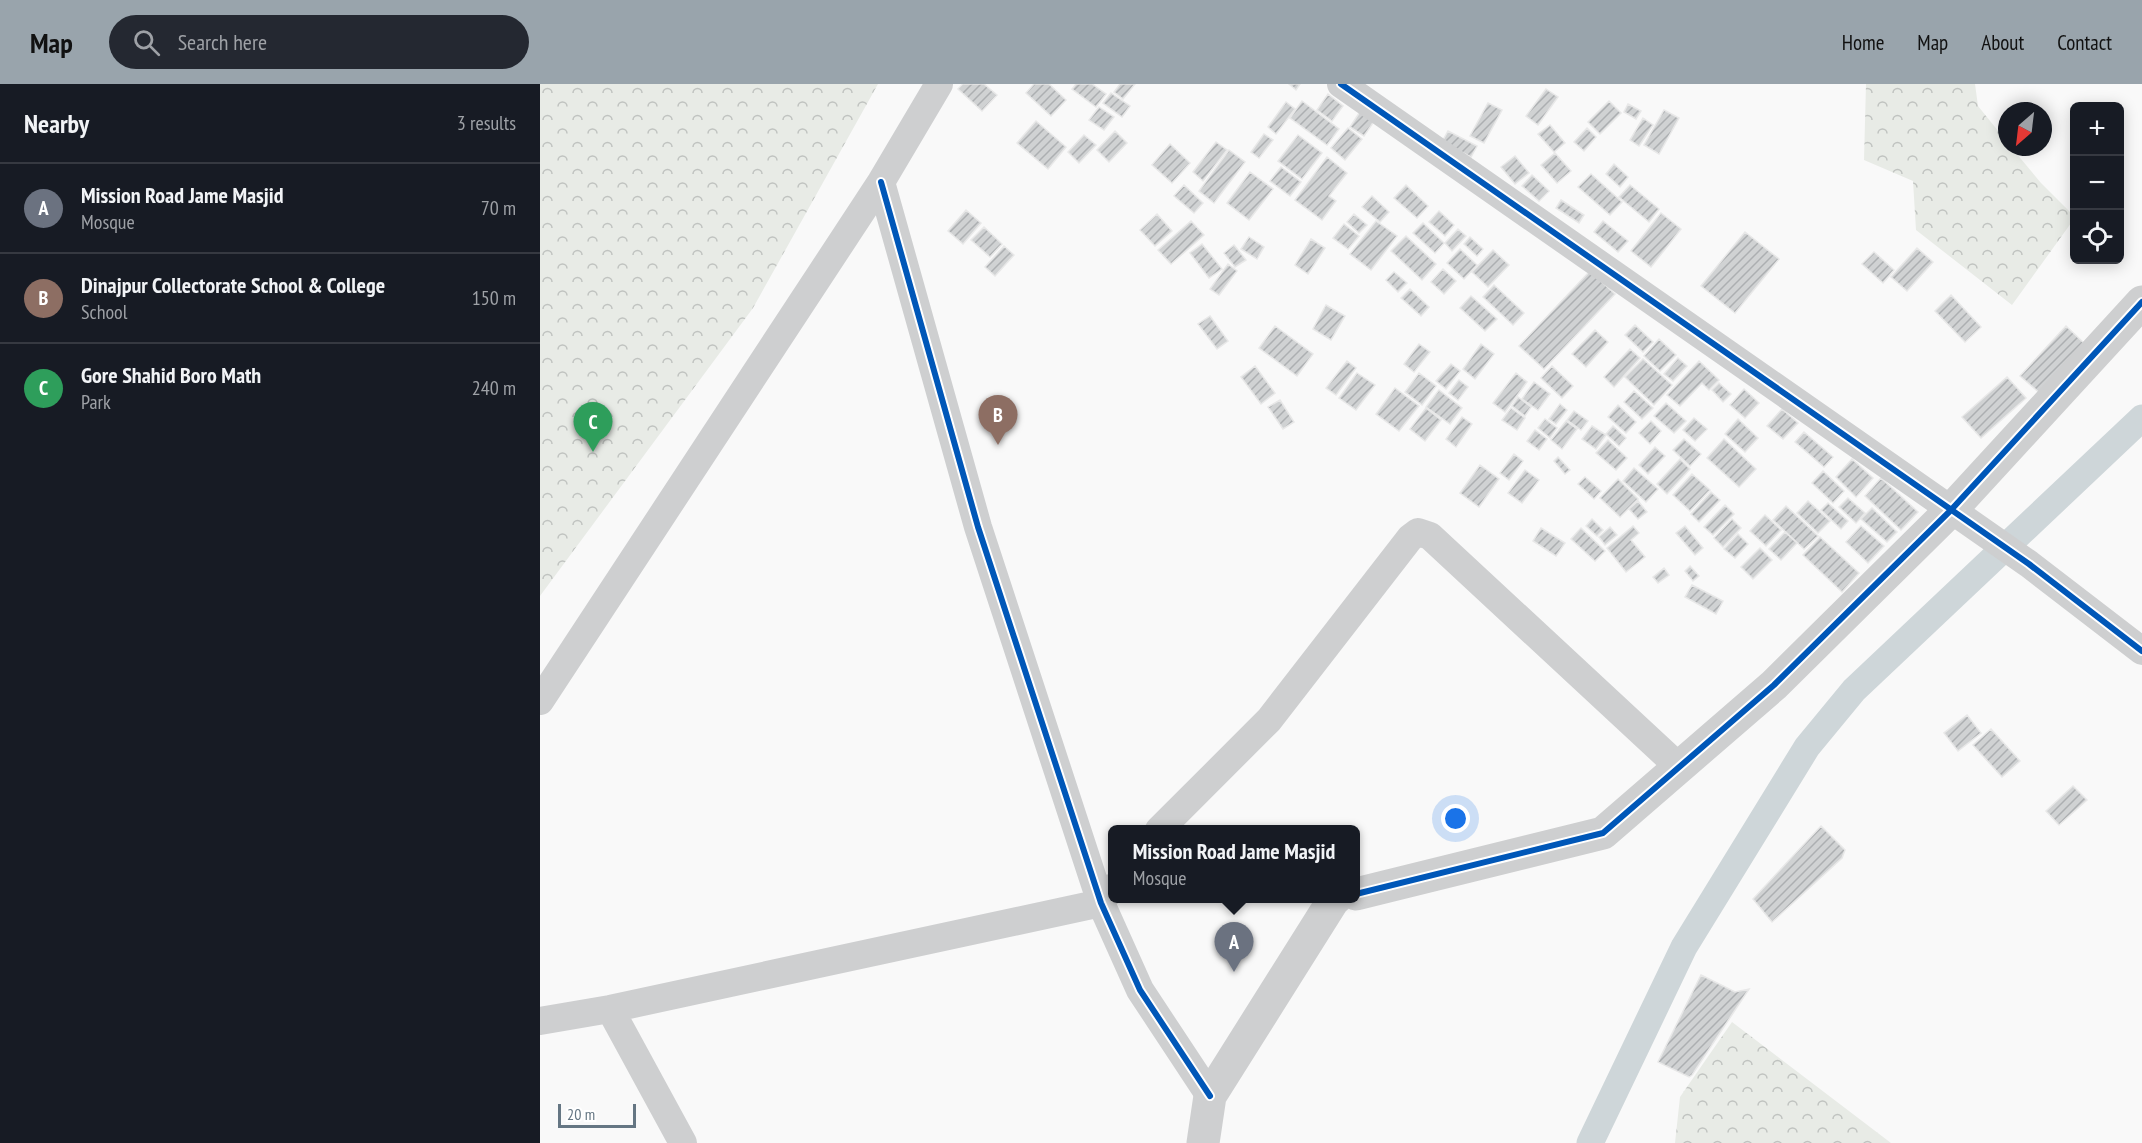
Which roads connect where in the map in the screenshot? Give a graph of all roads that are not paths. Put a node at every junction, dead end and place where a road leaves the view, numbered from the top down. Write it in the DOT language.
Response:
graph roads {
  1 [pos="939,84"];
  2 [pos="1341,84"];
  3 [pos="881,182"];
  4 [pos="2142,302"];
  5 [pos="1951,510"];
  6 [pos="2142,651"];
  7 [pos="540,701"];
  8 [pos="1679,767"];
  9 [pos="1164,825"];
  10 [pos="1360,893"];
  11 [pos="1107,895"];
  12 [pos="1110,903"];
  13 [pos="1331,903"];
  14 [pos="610,1009"];
  15 [pos="540,1022"];
  16 [pos="1210,1096"];
  17 [pos="683,1143"];
  18 [pos="1203,1143"];
  1 -- 3 [label="street"];
  2 -- 5 [label="street"];
  3 -- 7 [label="street"];
  3 -- 11 [label="street"];
  4 -- 5 [label="street"];
  5 -- 6 [label="street"];
  5 -- 8 [label="street"];
  8 -- 9 [label="street"];
  8 -- 10 [label="street"];
  11 -- 14 [label="street"];
  12 -- 16 [label="street"];
  13 -- 16 [label="street"];
  14 -- 15 [label="street"];
  14 -- 17 [label="street"];
  16 -- 18 [label="street"];
}
